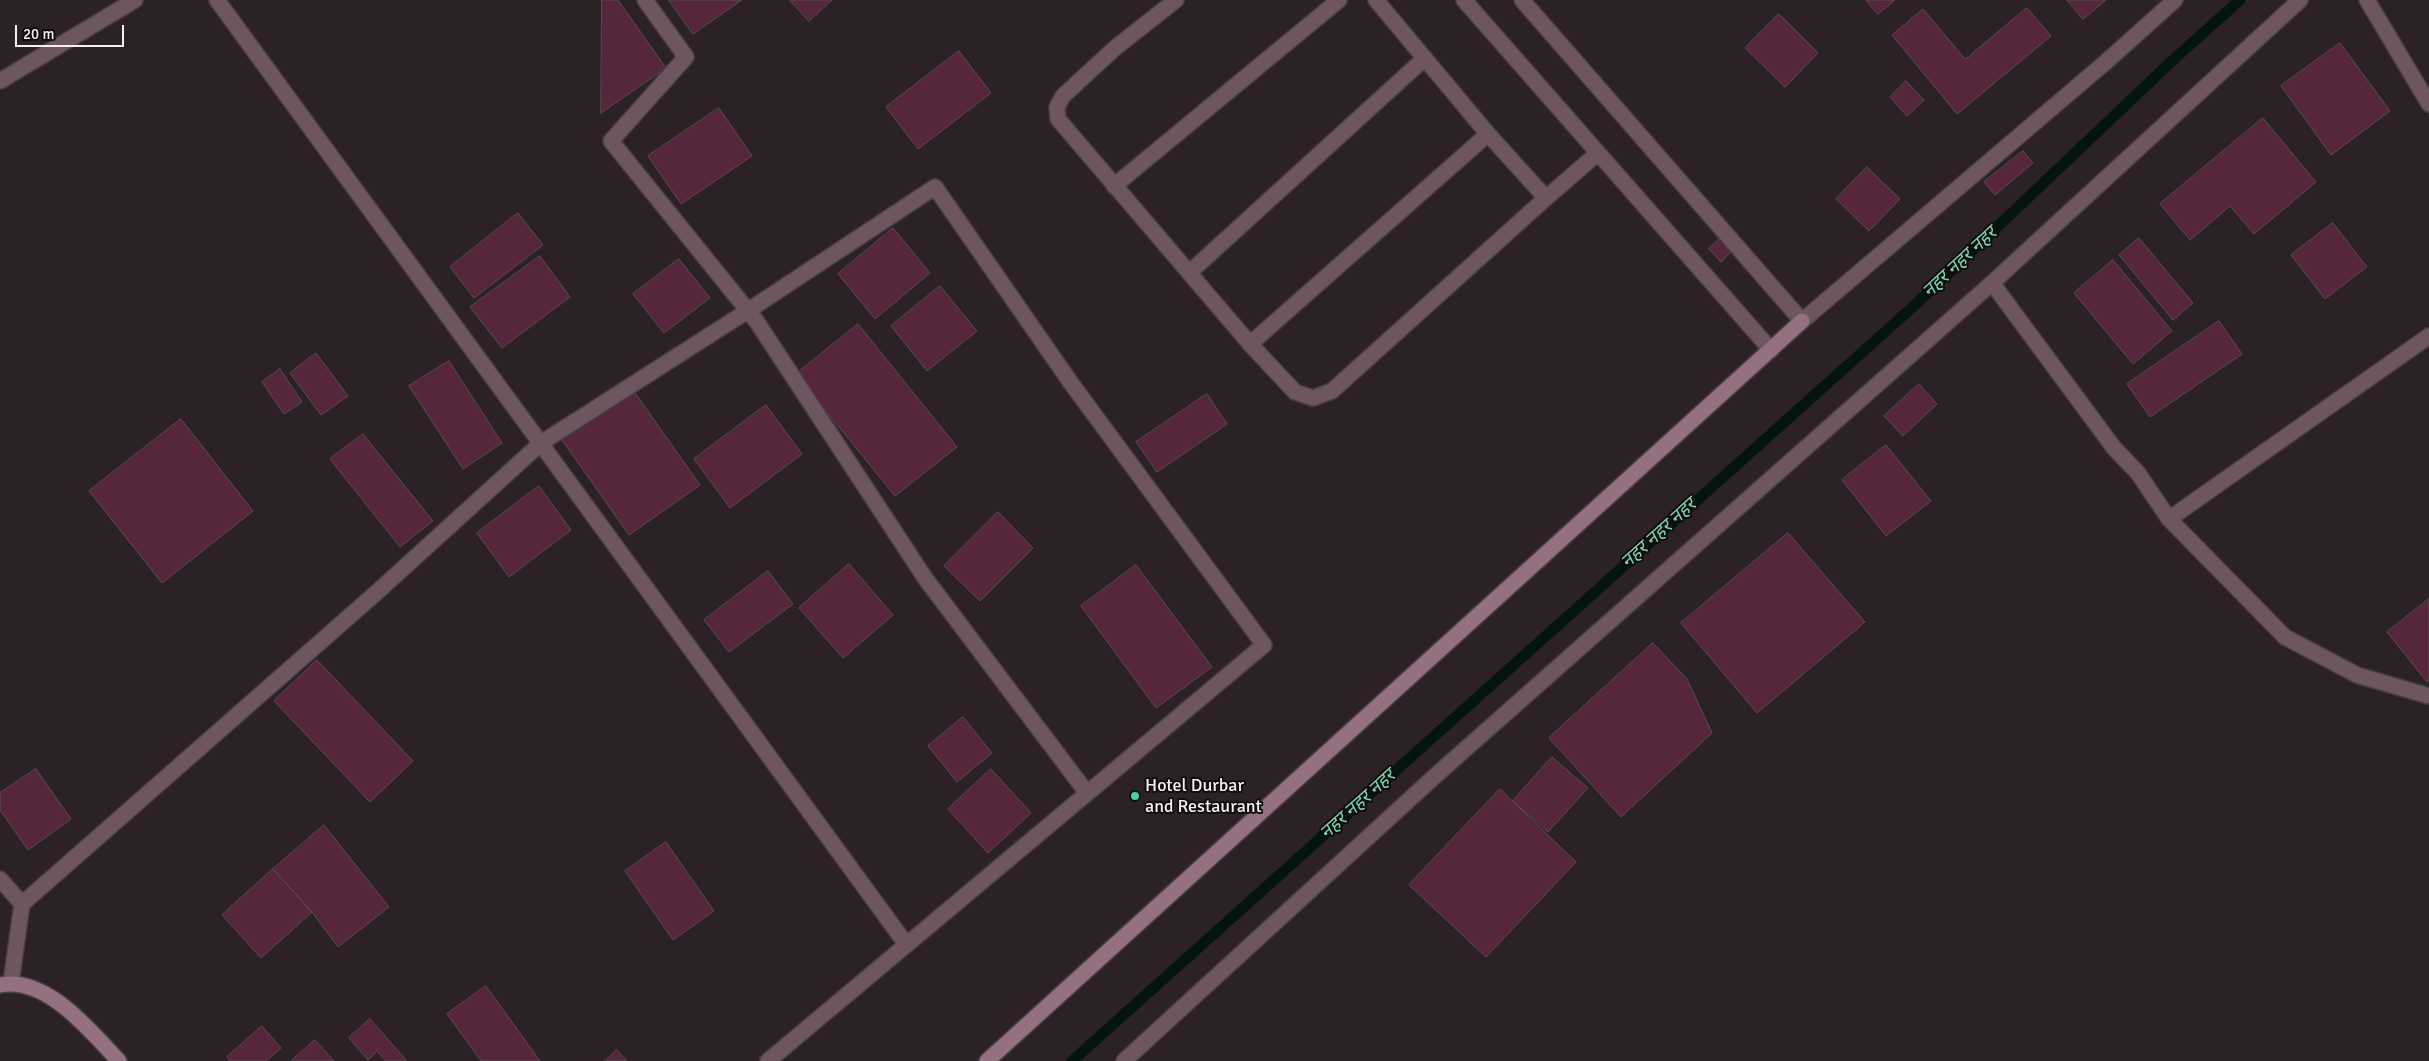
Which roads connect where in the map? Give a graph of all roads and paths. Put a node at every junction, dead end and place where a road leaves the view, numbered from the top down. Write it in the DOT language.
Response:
graph roads {
  1 [pos="135,0"];
  2 [pos="216,0"];
  3 [pos="645,0"];
  4 [pos="1176,0"];
  5 [pos="1339,0"];
  6 [pos="1376,0"];
  7 [pos="1464,0"];
  8 [pos="1522,0"];
  9 [pos="2175,0"];
  10 [pos="2300,0"];
  11 [pos="2367,0"];
  12 [pos="1424,58"];
  13 [pos="0,81"];
  14 [pos="2429,104"];
  15 [pos="1488,134"];
  16 [pos="1598,153"];
  17 [pos="1114,186"];
  18 [pos="1546,198"];
  19 [pos="1190,272"];
  20 [pos="1992,283"];
  21 [pos="749,310"];
  22 [pos="1802,321"];
  23 [pos="2429,336"];
  24 [pos="1250,344"];
  25 [pos="1771,350"];
  26 [pos="541,443"];
  27 [pos="2169,519"];
  28 [pos="2429,696"];
  29 [pos="1087,793"];
  30 [pos="0,879"];
  31 [pos="22,904"];
  32 [pos="906,944"];
  33 [pos="5,984"];
  34 [pos="119,1061"];
  35 [pos="768,1061"];
  36 [pos="987,1061"];
  37 [pos="1124,1061"];
  1 -- 13 [label="street"];
  2 -- 26 [label="street"];
  3 -- 21 [label="street"];
  4 -- 17 [label="street"];
  5 -- 17 [label="street"];
  6 -- 12 [label="street"];
  7 -- 16 [label="street"];
  8 -- 22 [label="street"];
  9 -- 22 [label="street"];
  10 -- 20 [label="street"];
  11 -- 14 [label="street"];
  12 -- 15 [label="street"];
  12 -- 19 [label="street"];
  15 -- 18 [label="street"];
  15 -- 24 [label="street"];
  16 -- 18 [label="street"];
  16 -- 25 [label="street"];
  17 -- 19 [label="street"];
  18 -- 24 [label="street"];
  19 -- 24 [label="street"];
  20 -- 27 [label="street"];
  20 -- 37 [label="street"];
  21 -- 26 [label="street"];
  21 -- 29 [label="street"];
  21 -- 29 [label="street"];
  22 -- 25 [label="street"];
  23 -- 27 [label="street"];
  25 -- 36 [label="street"];
  26 -- 31 [label="street"];
  26 -- 32 [label="street"];
  27 -- 28 [label="street"];
  29 -- 32 [label="street"];
  30 -- 31 [label="street"];
  31 -- 33 [label="street"];
  32 -- 35 [label="street"];
  33 -- 34 [label="street"];
}
